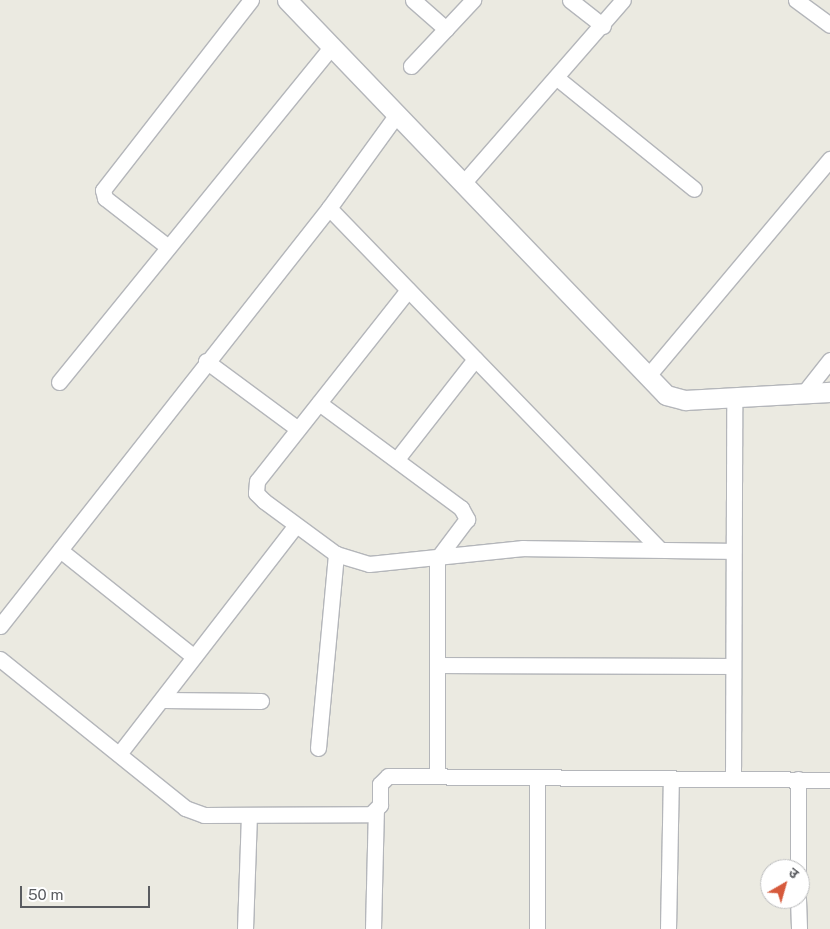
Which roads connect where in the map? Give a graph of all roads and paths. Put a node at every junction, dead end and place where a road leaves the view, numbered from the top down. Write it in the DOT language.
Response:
graph roads {
  1 [pos="251,0"];
  2 [pos="287,0"];
  3 [pos="413,0"];
  4 [pos="473,0"];
  5 [pos="570,0"];
  6 [pos="623,0"];
  7 [pos="796,0"];
  8 [pos="830,25"];
  9 [pos="603,26"];
  10 [pos="446,29"];
  11 [pos="331,47"];
  12 [pos="411,66"];
  13 [pos="558,78"];
  14 [pos="397,114"];
  15 [pos="830,159"];
  16 [pos="464,181"];
  17 [pos="694,189"];
  18 [pos="328,208"];
  19 [pos="168,247"];
  20 [pos="408,290"];
  21 [pos="474,359"];
  22 [pos="830,360"];
  23 [pos="206,361"];
  24 [pos="647,377"];
  25 [pos="59,382"];
  26 [pos="830,392"];
  27 [pos="804,394"];
  28 [pos="734,398"];
  29 [pos="319,403"];
  30 [pos="298,429"];
  31 [pos="397,459"];
  32 [pos="296,525"];
  33 [pos="658,548"];
  34 [pos="60,550"];
  35 [pos="732,551"];
  36 [pos="336,554"];
  37 [pos="437,559"];
  38 [pos="0,626"];
  39 [pos="194,658"];
  40 [pos="0,659"];
  41 [pos="440,665"];
  42 [pos="732,666"];
  43 [pos="164,700"];
  44 [pos="261,701"];
  45 [pos="318,748"];
  46 [pos="119,754"];
  47 [pos="437,776"];
  48 [pos="537,777"];
  49 [pos="732,778"];
  50 [pos="671,779"];
  51 [pos="798,779"];
  52 [pos="830,780"];
  53 [pos="376,810"];
  54 [pos="248,817"];
  55 [pos="798,859"];
  56 [pos="798,909"];
  57 [pos="245,929"];
  58 [pos="373,929"];
  59 [pos="537,929"];
  60 [pos="668,929"];
  61 [pos="799,929"];
  1 -- 19 [label="street"];
  2 -- 11 [label="street"];
  3 -- 10 [label="street"];
  4 -- 10 [label="street"];
  5 -- 9 [label="street"];
  6 -- 9 [label="street"];
  7 -- 8 [label="street"];
  9 -- 13 [label="street"];
  10 -- 12 [label="street"];
  11 -- 14 [label="street"];
  11 -- 19 [label="street"];
  13 -- 16 [label="street"];
  13 -- 17 [label="street"];
  14 -- 16 [label="street"];
  14 -- 18 [label="street"];
  15 -- 24 [label="street"];
  16 -- 24 [label="street"];
  18 -- 20 [label="street"];
  18 -- 23 [label="street"];
  19 -- 25 [label="street"];
  20 -- 21 [label="street"];
  20 -- 29 [label="street"];
  21 -- 31 [label="street"];
  21 -- 33 [label="street"];
  22 -- 27 [label="street"];
  23 -- 30 [label="street"];
  23 -- 34 [label="street"];
  24 -- 28 [label="street"];
  26 -- 27 [label="street"];
  27 -- 28 [label="street"];
  28 -- 35 [label="street"];
  29 -- 30 [label="street"];
  29 -- 31 [label="street"];
  30 -- 32 [label="street"];
  31 -- 37 [label="street"];
  32 -- 36 [label="street"];
  32 -- 39 [label="street"];
  33 -- 35 [label="street"];
  33 -- 37 [label="street"];
  34 -- 38 [label="street"];
  34 -- 39 [label="street"];
  35 -- 42 [label="street"];
  36 -- 37 [label="street"];
  36 -- 45 [label="street"];
  37 -- 41 [label="street"];
  39 -- 43 [label="street"];
  40 -- 46 [label="street"];
  41 -- 42 [label="street"];
  41 -- 47 [label="street"];
  42 -- 49 [label="street"];
  43 -- 44 [label="street"];
  43 -- 46 [label="street"];
  46 -- 54 [label="street"];
  47 -- 48 [label="street"];
  47 -- 53 [label="street"];
  48 -- 50 [label="street"];
  48 -- 59 [label="street"];
  49 -- 50 [label="street"];
  49 -- 51 [label="street"];
  50 -- 60 [label="street"];
  51 -- 52 [label="street"];
  51 -- 55 [label="street"];
  53 -- 54 [label="street"];
  53 -- 58 [label="street"];
  54 -- 57 [label="street"];
  56 -- 61 [label="street"];
}
